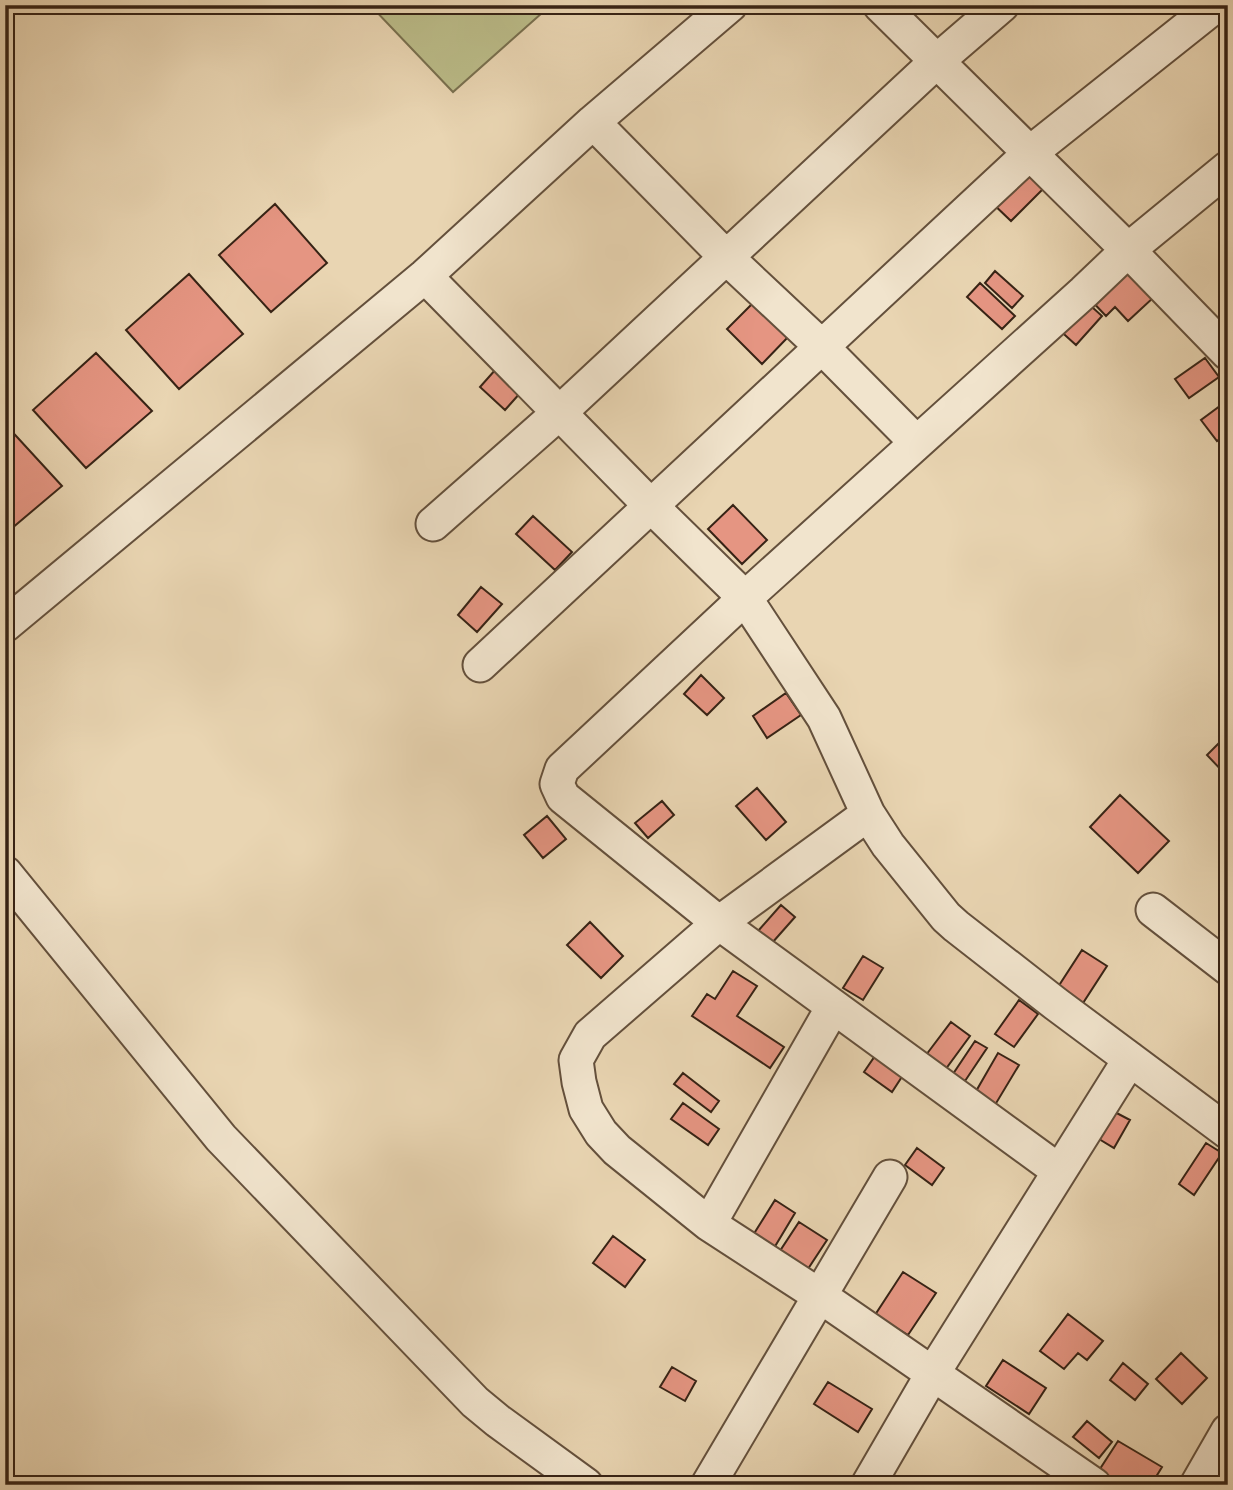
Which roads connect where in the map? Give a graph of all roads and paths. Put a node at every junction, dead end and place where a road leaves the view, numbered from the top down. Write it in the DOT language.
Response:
graph roads {
  1 [pos="730,5"];
  2 [pos="880,5"];
  3 [pos="1002,5"];
  4 [pos="1216,5"];
  5 [pos="937,61"];
  6 [pos="593,122"];
  7 [pos="1030,153"];
  8 [pos="1228,168"];
  9 [pos="1128,250"];
  10 [pos="726,257"];
  11 [pos="425,276"];
  12 [pos="821,347"];
  13 [pos="1228,353"];
  14 [pos="559,413"];
  15 [pos="916,442"];
  16 [pos="650,505"];
  17 [pos="433,524"];
  18 [pos="745,598"];
  19 [pos="5,625"];
  20 [pos="480,664"];
  21 [pos="868,814"];
  22 [pos="5,873"];
  23 [pos="1153,910"];
  24 [pos="719,923"];
  25 [pos="1228,968"];
  26 [pos="833,1007"];
  27 [pos="1130,1059"];
  28 [pos="1228,1132"];
  29 [pos="1059,1171"];
  30 [pos="890,1177"];
  31 [pos="709,1224"];
  32 [pos="820,1296"];
  33 [pos="933,1373"];
  34 [pos="1223,1452"];
  35 [pos="586,1485"];
  36 [pos="708,1485"];
  37 [pos="868,1485"];
  38 [pos="1094,1485"];
  39 [pos="1197,1485"];
  1 -- 6 [label="street"];
  2 -- 5 [label="street"];
  3 -- 5 [label="street"];
  4 -- 7 [label="street"];
  5 -- 7 [label="street"];
  5 -- 10 [label="street"];
  6 -- 10 [label="street"];
  6 -- 11 [label="street"];
  7 -- 9 [label="street"];
  7 -- 12 [label="street"];
  8 -- 9 [label="street"];
  9 -- 13 [label="street"];
  9 -- 15 [label="street"];
  10 -- 12 [label="street"];
  10 -- 14 [label="street"];
  11 -- 14 [label="street"];
  11 -- 19 [label="street"];
  12 -- 15 [label="street"];
  12 -- 16 [label="street"];
  14 -- 16 [label="street"];
  14 -- 17 [label="street"];
  15 -- 18 [label="street"];
  16 -- 18 [label="street"];
  16 -- 20 [label="street"];
  18 -- 21 [label="street"];
  18 -- 24 [label="street"];
  21 -- 24 [label="street"];
  21 -- 27 [label="street"];
  22 -- 35 [label="street"];
  23 -- 25 [label="street"];
  24 -- 26 [label="street"];
  24 -- 31 [label="street"];
  26 -- 29 [label="street"];
  26 -- 31 [label="street"];
  27 -- 28 [label="street"];
  27 -- 29 [label="street"];
  29 -- 33 [label="street"];
  30 -- 32 [label="street"];
  31 -- 32 [label="street"];
  32 -- 33 [label="street"];
  32 -- 36 [label="street"];
  33 -- 37 [label="street"];
  33 -- 38 [label="street"];
  34 -- 39 [label="street"];
}
